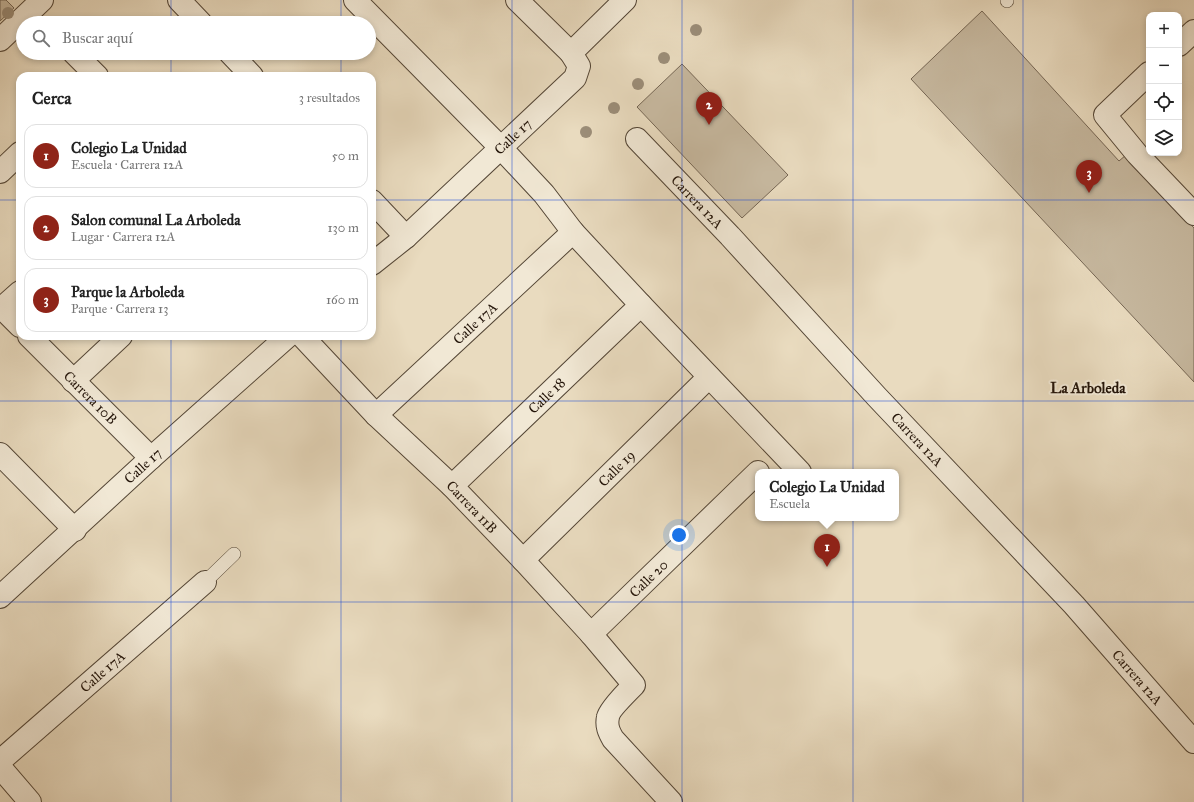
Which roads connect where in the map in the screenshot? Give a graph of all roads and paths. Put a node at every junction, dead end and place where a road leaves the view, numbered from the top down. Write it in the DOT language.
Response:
graph roads {
  1 [pos="179,0"];
  2 [pos="355,0"];
  3 [pos="518,0"];
  4 [pos="625,0"];
  5 [pos="34,9"];
  6 [pos="26,16"];
  7 [pos="194,16"];
  8 [pos="371,16"];
  9 [pos="376,21"];
  10 [pos="16,25"];
  11 [pos="1194,31"];
  12 [pos="0,40"];
  13 [pos="1182,42"];
  14 [pos="571,53"];
  15 [pos="81,60"];
  16 [pos="237,60"];
  17 [pos="94,72"];
  18 [pos="248,72"];
  19 [pos="1146,76"];
  20 [pos="637,139"];
  21 [pos="501,148"];
  22 [pos="16,157"];
  23 [pos="0,172"];
  24 [pos="376,205"];
  25 [pos="1194,214"];
  26 [pos="573,232"];
  27 [pos="406,237"];
  28 [pos="376,261"];
  29 [pos="16,295"];
  30 [pos="641,305"];
  31 [pos="1,307"];
  32 [pos="16,322"];
  33 [pos="34,340"];
  34 [pos="117,340"];
  35 [pos="284,340"];
  36 [pos="306,340"];
  37 [pos="710,377"];
  38 [pos="73,381"];
  39 [pos="376,415"];
  40 [pos="780,451"];
  41 [pos="0,454"];
  42 [pos="151,458"];
  43 [pos="761,469"];
  44 [pos="797,469"];
  45 [pos="755,475"];
  46 [pos="452,486"];
  47 [pos="74,530"];
  48 [pos="234,554"];
  49 [pos="523,560"];
  50 [pos="205,582"];
  51 [pos="0,597"];
  52 [pos="591,634"];
  53 [pos="1194,742"];
  54 [pos="0,761"];
  55 [pos="0,767"];
  56 [pos="30,802"];
  57 [pos="671,802"];
  1 -- 7 [label="street"];
  2 -- 8 [label="street"];
  3 -- 14 [label="street"];
  4 -- 14 [label="street"];
  5 -- 6 [label="street"];
  9 -- 21 [label="street"];
  10 -- 12 [label="street"];
  11 -- 13 [label="street"];
  14 -- 21 [label="street, Calle 17"];
  15 -- 17 [label="street"];
  16 -- 18 [label="street"];
  19 -- 25 [label="street"];
  20 -- 53 [label="street, Carrera 12A"];
  21 -- 26 [label="street"];
  21 -- 27 [label="street, Calle 17"];
  22 -- 23 [label="street"];
  24 -- 27 [label="street"];
  26 -- 30 [label="street"];
  26 -- 39 [label="street, Calle 17A"];
  27 -- 28 [label="street, Calle 17"];
  29 -- 31 [label="street"];
  30 -- 37 [label="street"];
  30 -- 46 [label="street, Calle 18"];
  31 -- 32 [label="street"];
  33 -- 38 [label="street, Carrera 10B"];
  34 -- 38 [label="street"];
  35 -- 42 [label="street, Calle 17"];
  36 -- 39 [label="street, Carrera 11B"];
  37 -- 40 [label="street"];
  37 -- 49 [label="street, Calle 19"];
  38 -- 42 [label="street, Carrera 10B"];
  39 -- 46 [label="street, Carrera 11B"];
  40 -- 43 [label="street, Calle 20"];
  40 -- 44 [label="street"];
  41 -- 47 [label="street"];
  42 -- 47 [label="street, Calle 17"];
  45 -- 52 [label="street, Calle 20"];
  46 -- 49 [label="street, Carrera 11B"];
  47 -- 51 [label="street, Calle 17"];
  48 -- 50 [label="lane"];
  49 -- 52 [label="street, Carrera 11B"];
  50 -- 54 [label="street, Calle 17A"];
  52 -- 57 [label="street, Carrera 11B"];
  55 -- 56 [label="street"];
}
